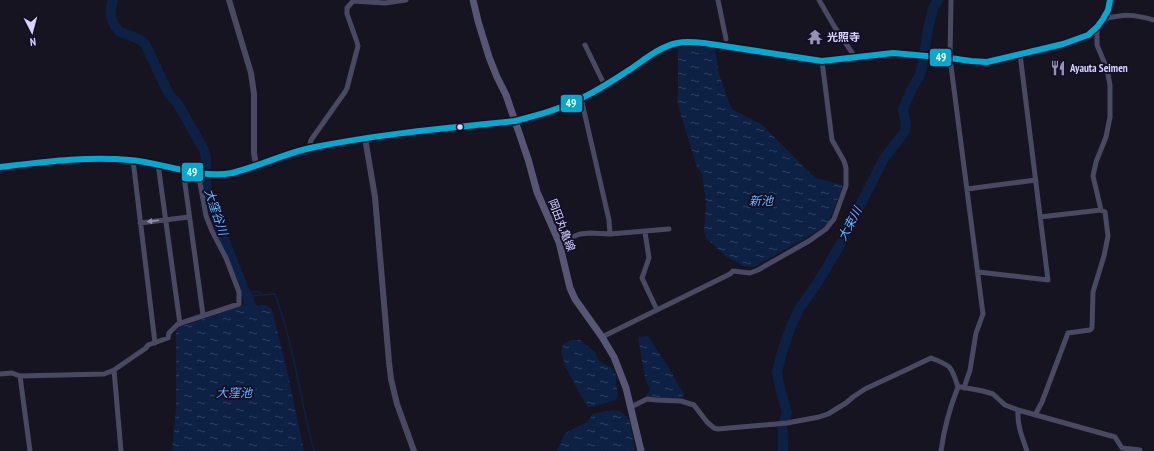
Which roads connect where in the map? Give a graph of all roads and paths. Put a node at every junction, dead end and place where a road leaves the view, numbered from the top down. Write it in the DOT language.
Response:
graph roads {
  1 [pos="229,0"];
  2 [pos="406,0"];
  3 [pos="473,0"];
  4 [pos="718,0"];
  5 [pos="819,0"];
  6 [pos="951,0"];
  7 [pos="1110,0"];
  8 [pos="353,1"];
  9 [pos="1103,19"];
  10 [pos="1154,20"];
  11 [pos="726,39"];
  12 [pos="585,45"];
  13 [pos="1020,54"];
  14 [pos="855,57"];
  15 [pos="950,58"];
  16 [pos="822,61"];
  17 [pos="604,84"];
  18 [pos="581,98"];
  19 [pos="515,121"];
  20 [pos="365,138"];
  21 [pos="309,149"];
  22 [pos="132,160"];
  23 [pos="158,164"];
  24 [pos="256,165"];
  25 [pos="0,167"];
  26 [pos="183,169"];
  27 [pos="203,173"];
  28 [pos="1036,180"];
  29 [pos="967,189"];
  30 [pos="1101,210"];
  31 [pos="189,217"];
  32 [pos="1040,217"];
  33 [pos="166,220"];
  34 [pos="140,223"];
  35 [pos="669,229"];
  36 [pos="645,232"];
  37 [pos="610,234"];
  38 [pos="559,242"];
  39 [pos="978,272"];
  40 [pos="657,310"];
  41 [pos="203,316"];
  42 [pos="180,324"];
  43 [pos="602,337"];
  44 [pos="155,343"];
  45 [pos="114,370"];
  46 [pos="0,374"];
  47 [pos="20,376"];
  48 [pos="961,387"];
  49 [pos="631,407"];
  50 [pos="1018,410"];
  51 [pos="1035,415"];
  52 [pos="1122,449"];
  53 [pos="1140,450"];
  54 [pos="30,451"];
  55 [pos="122,451"];
  56 [pos="414,451"];
  57 [pos="641,451"];
  58 [pos="941,451"];
  59 [pos="1027,451"];
  1 -- 24 [label="street"];
  2 -- 8 [label="street"];
  3 -- 19 [label="main road, 岡田丸亀線"];
  4 -- 11 [label="street"];
  5 -- 14 [label="street"];
  6 -- 15 [label="street"];
  7 -- 9 [label="street"];
  8 -- 21 [label="street"];
  9 -- 10 [label="street"];
  9 -- 13 [label="street"];
  9 -- 30 [label="street"];
  12 -- 17 [label="street"];
  13 -- 15 [label="street"];
  13 -- 28 [label="street"];
  14 -- 15 [label="street"];
  14 -- 16 [label="street"];
  15 -- 29 [label="street"];
  16 -- 17 [label="street"];
  16 -- 40 [label="street"];
  17 -- 18 [label="street"];
  18 -- 19 [label="street"];
  18 -- 37 [label="street"];
  19 -- 20 [label="street"];
  19 -- 38 [label="main road, 岡田丸亀線"];
  20 -- 21 [label="street"];
  20 -- 56 [label="street"];
  21 -- 24 [label="street"];
  22 -- 23 [label="street"];
  22 -- 25 [label="street"];
  22 -- 34 [label="street"];
  23 -- 26 [label="street"];
  23 -- 33 [label="street"];
  24 -- 27 [label="street"];
  26 -- 27 [label="street"];
  26 -- 31 [label="street"];
  27 -- 41 [label="street"];
  28 -- 29 [label="street"];
  28 -- 32 [label="street"];
  29 -- 39 [label="street"];
  30 -- 32 [label="street"];
  30 -- 51 [label="street"];
  31 -- 33 [label="street"];
  31 -- 41 [label="street"];
  32 -- 39 [label="street"];
  33 -- 34 [label="street, one-way"];
  33 -- 42 [label="street"];
  34 -- 44 [label="street"];
  35 -- 36 [label="street"];
  36 -- 37 [label="street"];
  36 -- 40 [label="street"];
  37 -- 38 [label="street"];
  38 -- 43 [label="main road, 岡田丸亀線"];
  39 -- 48 [label="street"];
  40 -- 43 [label="street"];
  41 -- 42 [label="street"];
  42 -- 44 [label="street"];
  43 -- 49 [label="main road, 岡田丸亀線"];
  44 -- 45 [label="street"];
  45 -- 47 [label="street"];
  45 -- 55 [label="street"];
  46 -- 47 [label="street"];
  47 -- 54 [label="street"];
  48 -- 49 [label="street"];
  48 -- 50 [label="street"];
  48 -- 58 [label="street"];
  49 -- 57 [label="main road, 岡田丸亀線"];
  50 -- 51 [label="street"];
  50 -- 59 [label="street"];
  51 -- 52 [label="street"];
  52 -- 53 [label="street"];
}
